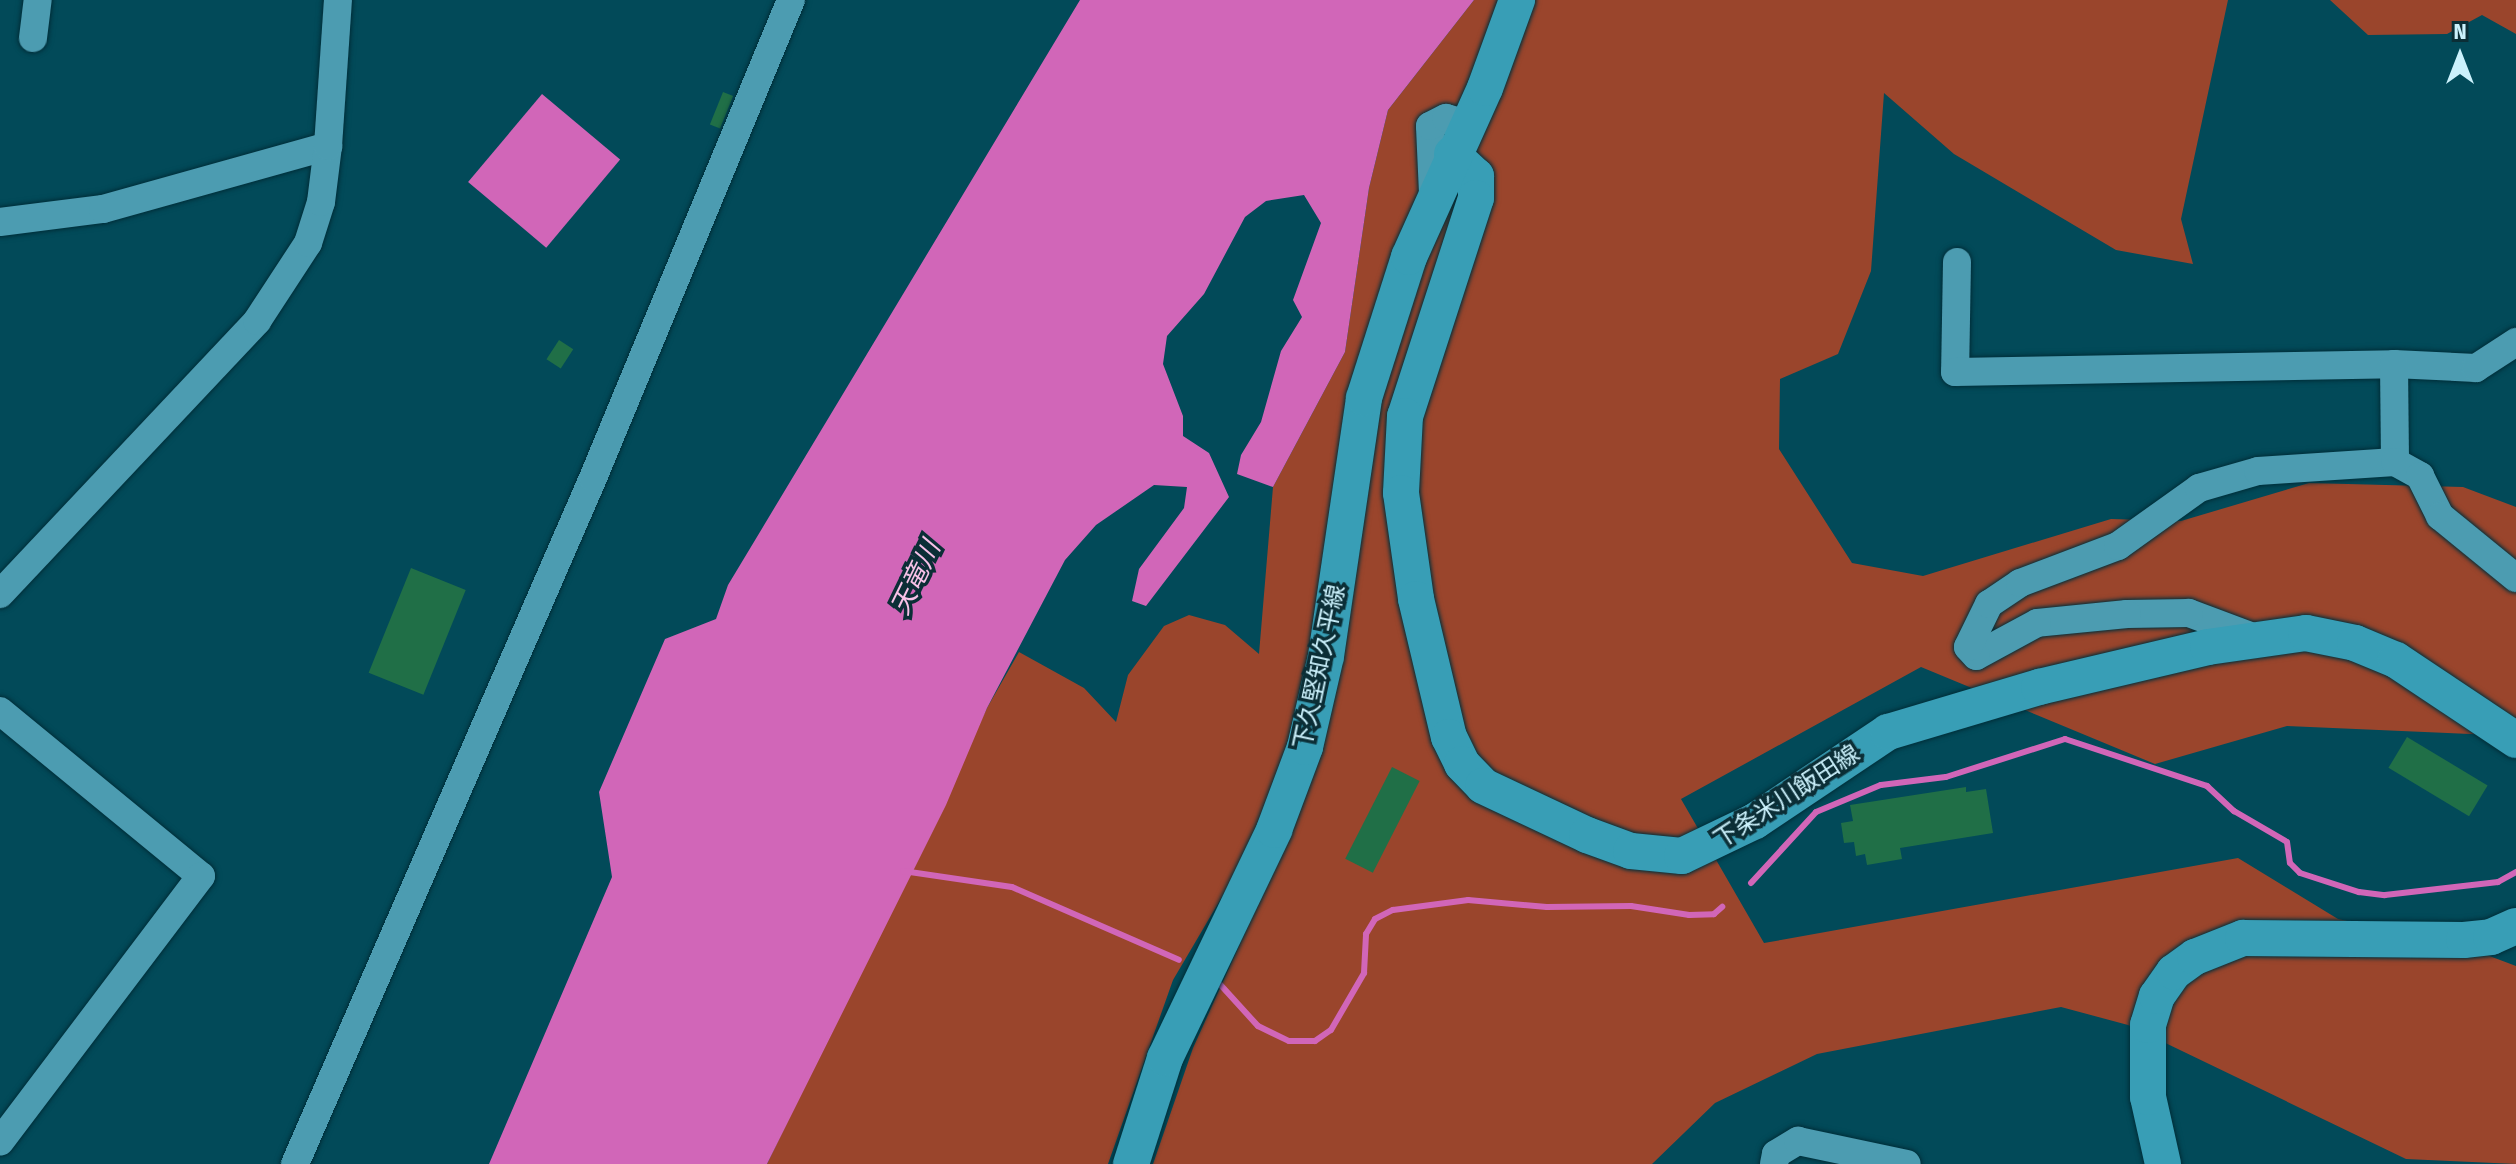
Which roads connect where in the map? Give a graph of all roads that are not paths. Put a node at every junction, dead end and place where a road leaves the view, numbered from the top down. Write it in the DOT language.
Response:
graph roads {
  1 [pos="38,0"];
  2 [pos="338,0"];
  3 [pos="791,0"];
  4 [pos="1517,0"];
  5 [pos="33,38"];
  6 [pos="1460,139"];
  7 [pos="328,146"];
  8 [pos="0,222"];
  9 [pos="1957,262"];
  10 [pos="2516,342"];
  11 [pos="2394,364"];
  12 [pos="2395,462"];
  13 [pos="2516,578"];
  14 [pos="0,594"];
  15 [pos="2256,638"];
  16 [pos="0,711"];
  17 [pos="2516,740"];
  18 [pos="2516,926"];
  19 [pos="0,1142"];
  20 [pos="295,1164"];
  21 [pos="1131,1164"];
  22 [pos="1774,1164"];
  23 [pos="1907,1164"];
  24 [pos="2163,1164"];
  1 -- 5 [label="street"];
  2 -- 7 [label="street"];
  3 -- 20 [label="street"];
  4 -- 6 [label="main road"];
  6 -- 15 [label="main road, 下条米川飯田線"];
  6 -- 21 [label="main road, 下久堅知久平線"];
  7 -- 8 [label="street"];
  7 -- 14 [label="street"];
  9 -- 11 [label="street"];
  10 -- 11 [label="street"];
  11 -- 12 [label="street"];
  12 -- 13 [label="street"];
  12 -- 15 [label="street"];
  15 -- 17 [label="main road, 下条米川飯田線"];
  16 -- 19 [label="street"];
  18 -- 24 [label="main road"];
  22 -- 23 [label="street"];
}
